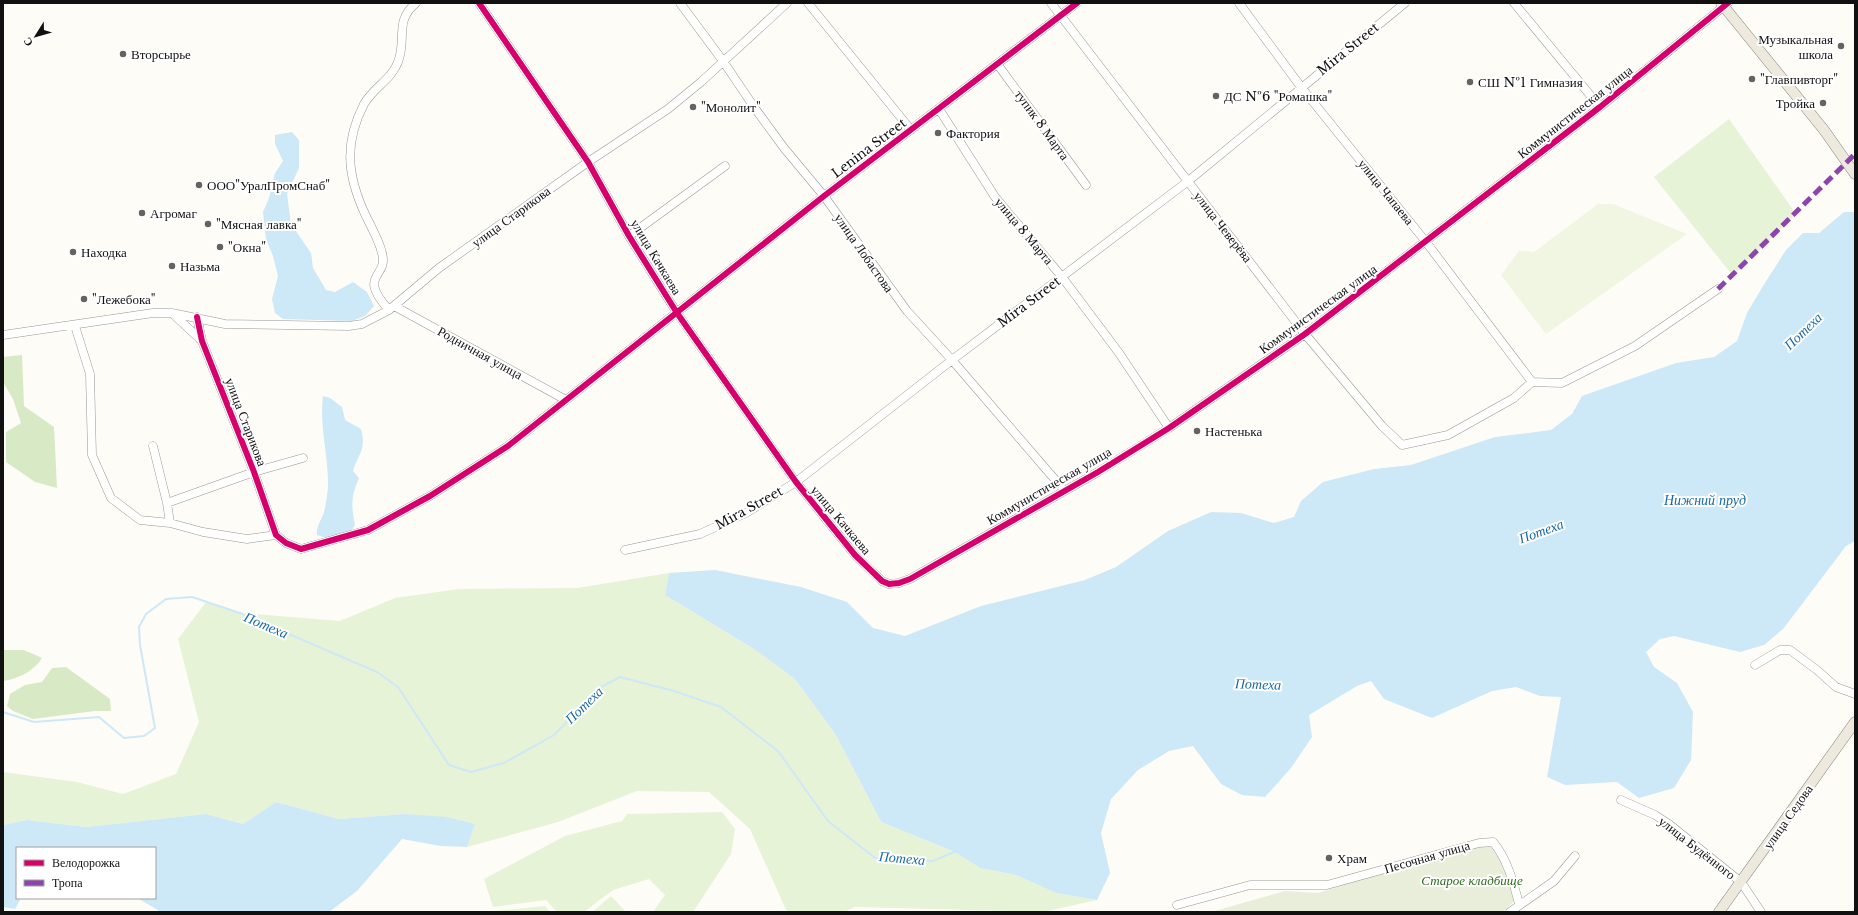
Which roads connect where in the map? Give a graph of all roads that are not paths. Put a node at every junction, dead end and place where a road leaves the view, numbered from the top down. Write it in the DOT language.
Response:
graph roads {
  1 [pos="416,3"];
  2 [pos="479,3"];
  3 [pos="680,3"];
  4 [pos="787,3"];
  5 [pos="808,3"];
  6 [pos="1051,3"];
  7 [pos="1077,3"];
  8 [pos="1239,3"];
  9 [pos="1405,3"];
  10 [pos="1514,3"];
  11 [pos="1725,4"];
  12 [pos="1061,15"];
  13 [pos="723,61"];
  14 [pos="998,64"];
  15 [pos="1301,87"];
  16 [pos="1600,107"];
  17 [pos="939,109"];
  18 [pos="911,130"];
  19 [pos="588,162"];
  20 [pos="725,166"];
  21 [pos="1855,174"];
  22 [pos="1187,182"];
  23 [pos="1086,185"];
  24 [pos="824,196"];
  25 [pos="629,236"];
  26 [pos="1426,242"];
  27 [pos="1062,277"];
  28 [pos="1718,289"];
  29 [pos="392,308"];
  30 [pos="172,313"];
  31 [pos="677,313"];
  32 [pos="197,317"];
  33 [pos="74,326"];
  34 [pos="1305,334"];
  35 [pos="3,335"];
  36 [pos="202,341"];
  37 [pos="952,360"];
  38 [pos="1532,382"];
  39 [pos="566,400"];
  40 [pos="1169,428"];
  41 [pos="154,446"];
  42 [pos="303,458"];
  43 [pos="254,472"];
  44 [pos="796,482"];
  45 [pos="1064,490"];
  46 [pos="167,503"];
  47 [pos="170,523"];
  48 [pos="276,535"];
  49 [pos="625,550"];
  50 [pos="889,584"];
  51 [pos="1755,665"];
  52 [pos="1855,694"];
  53 [pos="1855,722"];
  54 [pos="1621,800"];
  55 [pos="1575,856"];
  56 [pos="1741,882"];
  57 [pos="1519,904"];
  58 [pos="1177,905"];
  59 [pos="1510,912"];
  60 [pos="1719,912"];
  61 [pos="1761,912"];
  1 -- 29 [label="street"];
  2 -- 19 [label="street, улица Качкаева"];
  3 -- 13 [label="street, улица Лобастова"];
  4 -- 13 [label="street, улица Старикова"];
  5 -- 18 [label="street"];
  6 -- 12 [label="street, улица Чеверёва"];
  7 -- 12 [label="street, Lenina Street"];
  8 -- 15 [label="street, улица Чапаева"];
  9 -- 15 [label="street, Mira Street"];
  10 -- 16 [label="street"];
  11 -- 16 [label="street, Коммунистическая улица"];
  11 -- 21 [label="main road"];
  12 -- 14 [label="street, Lenina Street"];
  12 -- 22 [label="street, улица Чеверёва"];
  13 -- 19 [label="street, улица Старикова"];
  13 -- 24 [label="street, улица Лобастова"];
  14 -- 17 [label="street, Lenina Street"];
  14 -- 23 [label="street, тупик 8 Марта"];
  15 -- 22 [label="street, Mira Street"];
  15 -- 26 [label="street, улица Чапаева"];
  16 -- 26 [label="street, Коммунистическая улица"];
  17 -- 18 [label="street, Lenina Street"];
  17 -- 27 [label="street, улица 8 Марта"];
  18 -- 24 [label="street, Lenina Street"];
  19 -- 25 [label="street, улица Качкаева"];
  19 -- 29 [label="street, улица Старикова"];
  20 -- 25 [label="street"];
  22 -- 27 [label="street, Mira Street"];
  22 -- 34 [label="street, улица Чеверёва"];
  24 -- 31 [label="street, Lenina Street"];
  24 -- 37 [label="street, улица Лобастова"];
  25 -- 31 [label="street, улица Качкаева"];
  26 -- 34 [label="street, Коммунистическая улица"];
  26 -- 38 [label="street, улица Чапаева"];
  27 -- 37 [label="street, Mira Street"];
  27 -- 40 [label="street, улица 8 Марта"];
  28 -- 38 [label="street"];
  29 -- 32 [label="street, улица Старикова"];
  29 -- 39 [label="street, Родничная улица"];
  30 -- 32 [label="street, улица Старикова"];
  30 -- 33 [label="street, улица Старикова"];
  30 -- 36 [label="street"];
  31 -- 39 [label="street, Lenina Street"];
  31 -- 44 [label="street, улица Качкаева"];
  32 -- 36 [label="street, улица Старикова"];
  33 -- 35 [label="street, улица Старикова"];
  33 -- 47 [label="street"];
  34 -- 38 [label="street, улица Чеверёва"];
  34 -- 40 [label="street, Коммунистическая улица"];
  36 -- 43 [label="street, улица Старикова"];
  37 -- 44 [label="street, Mira Street"];
  37 -- 45 [label="street, улица Лобастова"];
  39 -- 48 [label="street, Lenina Street"];
  40 -- 45 [label="street, Коммунистическая улица"];
  41 -- 46 [label="street"];
  42 -- 43 [label="street, улица Старикова"];
  43 -- 46 [label="street, улица Старикова"];
  43 -- 48 [label="street, улица Старикова"];
  44 -- 49 [label="street, Mira Street"];
  44 -- 50 [label="street, улица Качкаева"];
  45 -- 50 [label="street, Коммунистическая улица"];
  46 -- 47 [label="street"];
  47 -- 48 [label="street"];
  51 -- 52 [label="street"];
  53 -- 56 [label="main road, улица Седова"];
  54 -- 56 [label="street, улица Будённого"];
  55 -- 57 [label="street"];
  56 -- 60 [label="main road, улица Седова"];
  56 -- 61 [label="street, улица Будённого"];
  57 -- 58 [label="street, Песочная улица"];
  57 -- 59 [label="street"];
}
